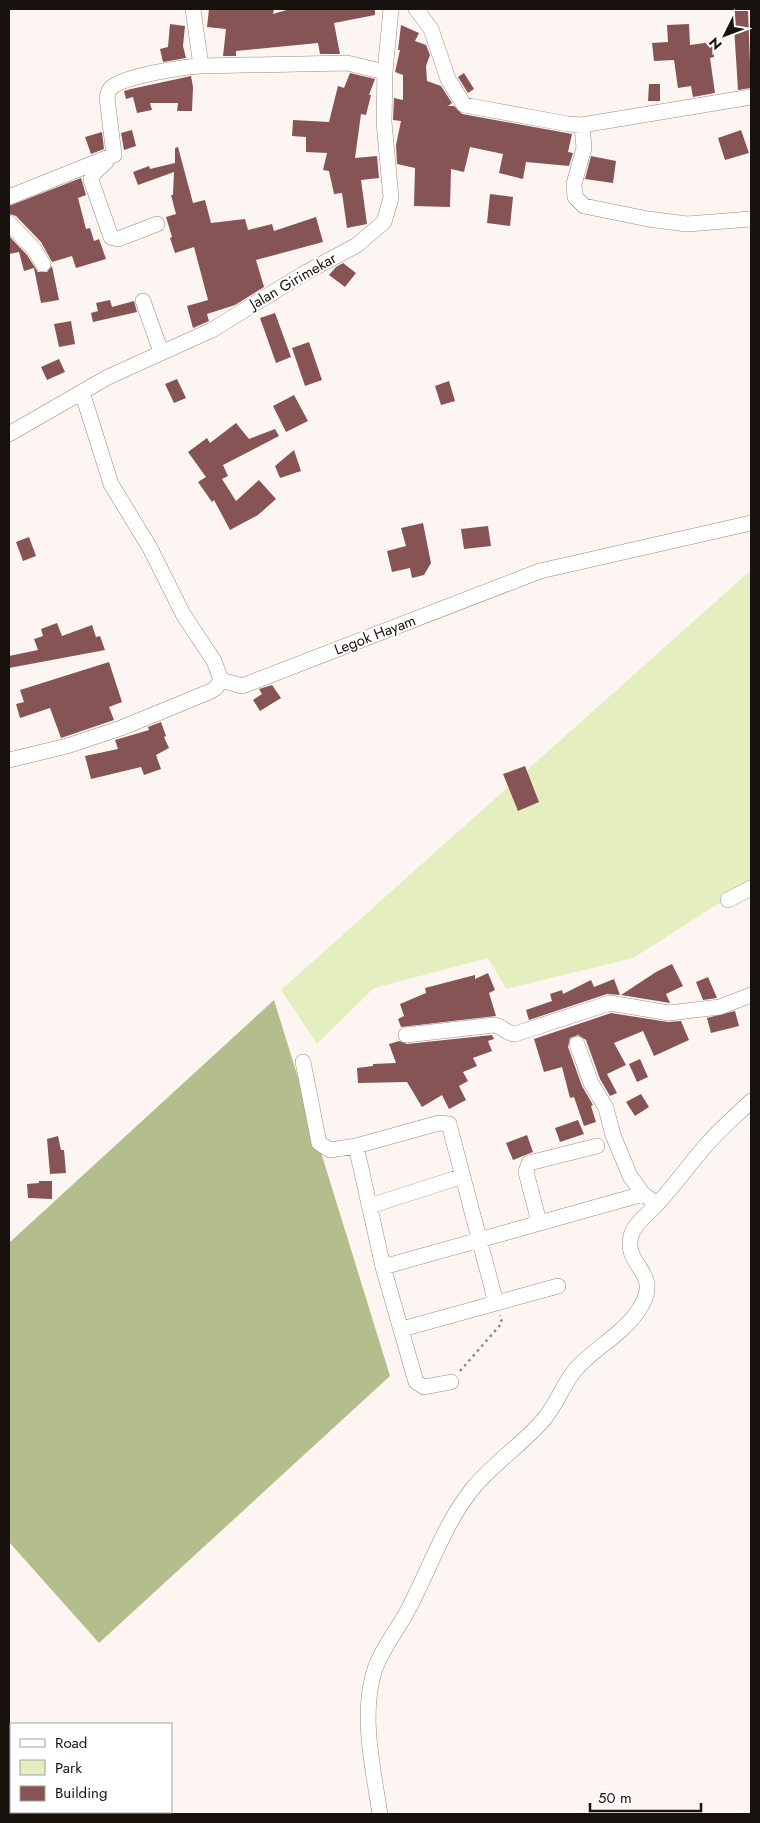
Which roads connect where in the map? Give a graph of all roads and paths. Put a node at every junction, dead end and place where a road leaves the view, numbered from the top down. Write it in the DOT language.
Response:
graph roads {
  1 [pos="193,9"];
  2 [pos="391,9"];
  3 [pos="416,9"];
  4 [pos="201,66"];
  5 [pos="385,72"];
  6 [pos="751,97"];
  7 [pos="582,125"];
  8 [pos="114,155"];
  9 [pos="9,197"];
  10 [pos="751,219"];
  11 [pos="9,223"];
  12 [pos="156,224"];
  13 [pos="44,264"];
  14 [pos="143,301"];
  15 [pos="160,352"];
  16 [pos="82,392"];
  17 [pos="9,434"];
  18 [pos="751,523"];
  19 [pos="221,680"];
  20 [pos="9,760"];
  21 [pos="751,888"];
  22 [pos="728,900"];
  23 [pos="751,995"];
  24 [pos="406,1035"];
  25 [pos="578,1044"];
  26 [pos="303,1062"];
  27 [pos="751,1101"];
  28 [pos="356,1146"];
  29 [pos="597,1146"];
  30 [pos="463,1176"];
  31 [pos="642,1194"];
  32 [pos="658,1203"];
  33 [pos="370,1206"];
  34 [pos="539,1222"];
  35 [pos="480,1240"];
  36 [pos="383,1267"];
  37 [pos="558,1286"];
  38 [pos="496,1303"];
  39 [pos="502,1323"];
  40 [pos="402,1329"];
  41 [pos="451,1382"];
  42 [pos="380,1814"];
  1 -- 4 [label="street"];
  2 -- 5 [label="street, Jalan Girimekar"];
  3 -- 7 [label="street"];
  4 -- 5 [label="street"];
  4 -- 8 [label="street"];
  5 -- 15 [label="street, Jalan Girimekar"];
  6 -- 7 [label="street"];
  7 -- 10 [label="street"];
  8 -- 9 [label="street"];
  8 -- 12 [label="street"];
  11 -- 13 [label="street"];
  14 -- 15 [label="street"];
  15 -- 16 [label="street, Jalan Girimekar"];
  16 -- 17 [label="street, Jalan Girimekar"];
  16 -- 19 [label="street"];
  18 -- 19 [label="street, Legok Hayam"];
  19 -- 20 [label="street"];
  21 -- 22 [label="street"];
  23 -- 24 [label="street"];
  25 -- 31 [label="street"];
  26 -- 28 [label="street"];
  27 -- 32 [label="street"];
  28 -- 30 [label="street"];
  28 -- 33 [label="street"];
  29 -- 34 [label="street"];
  30 -- 33 [label="street"];
  30 -- 35 [label="street"];
  31 -- 32 [label="street"];
  31 -- 34 [label="street"];
  32 -- 42 [label="street"];
  33 -- 36 [label="street"];
  34 -- 35 [label="street"];
  35 -- 36 [label="street"];
  35 -- 38 [label="street"];
  36 -- 40 [label="street"];
  37 -- 38 [label="street"];
  38 -- 40 [label="street"];
  39 -- 41 [label="path"];
  40 -- 41 [label="street"];
}
